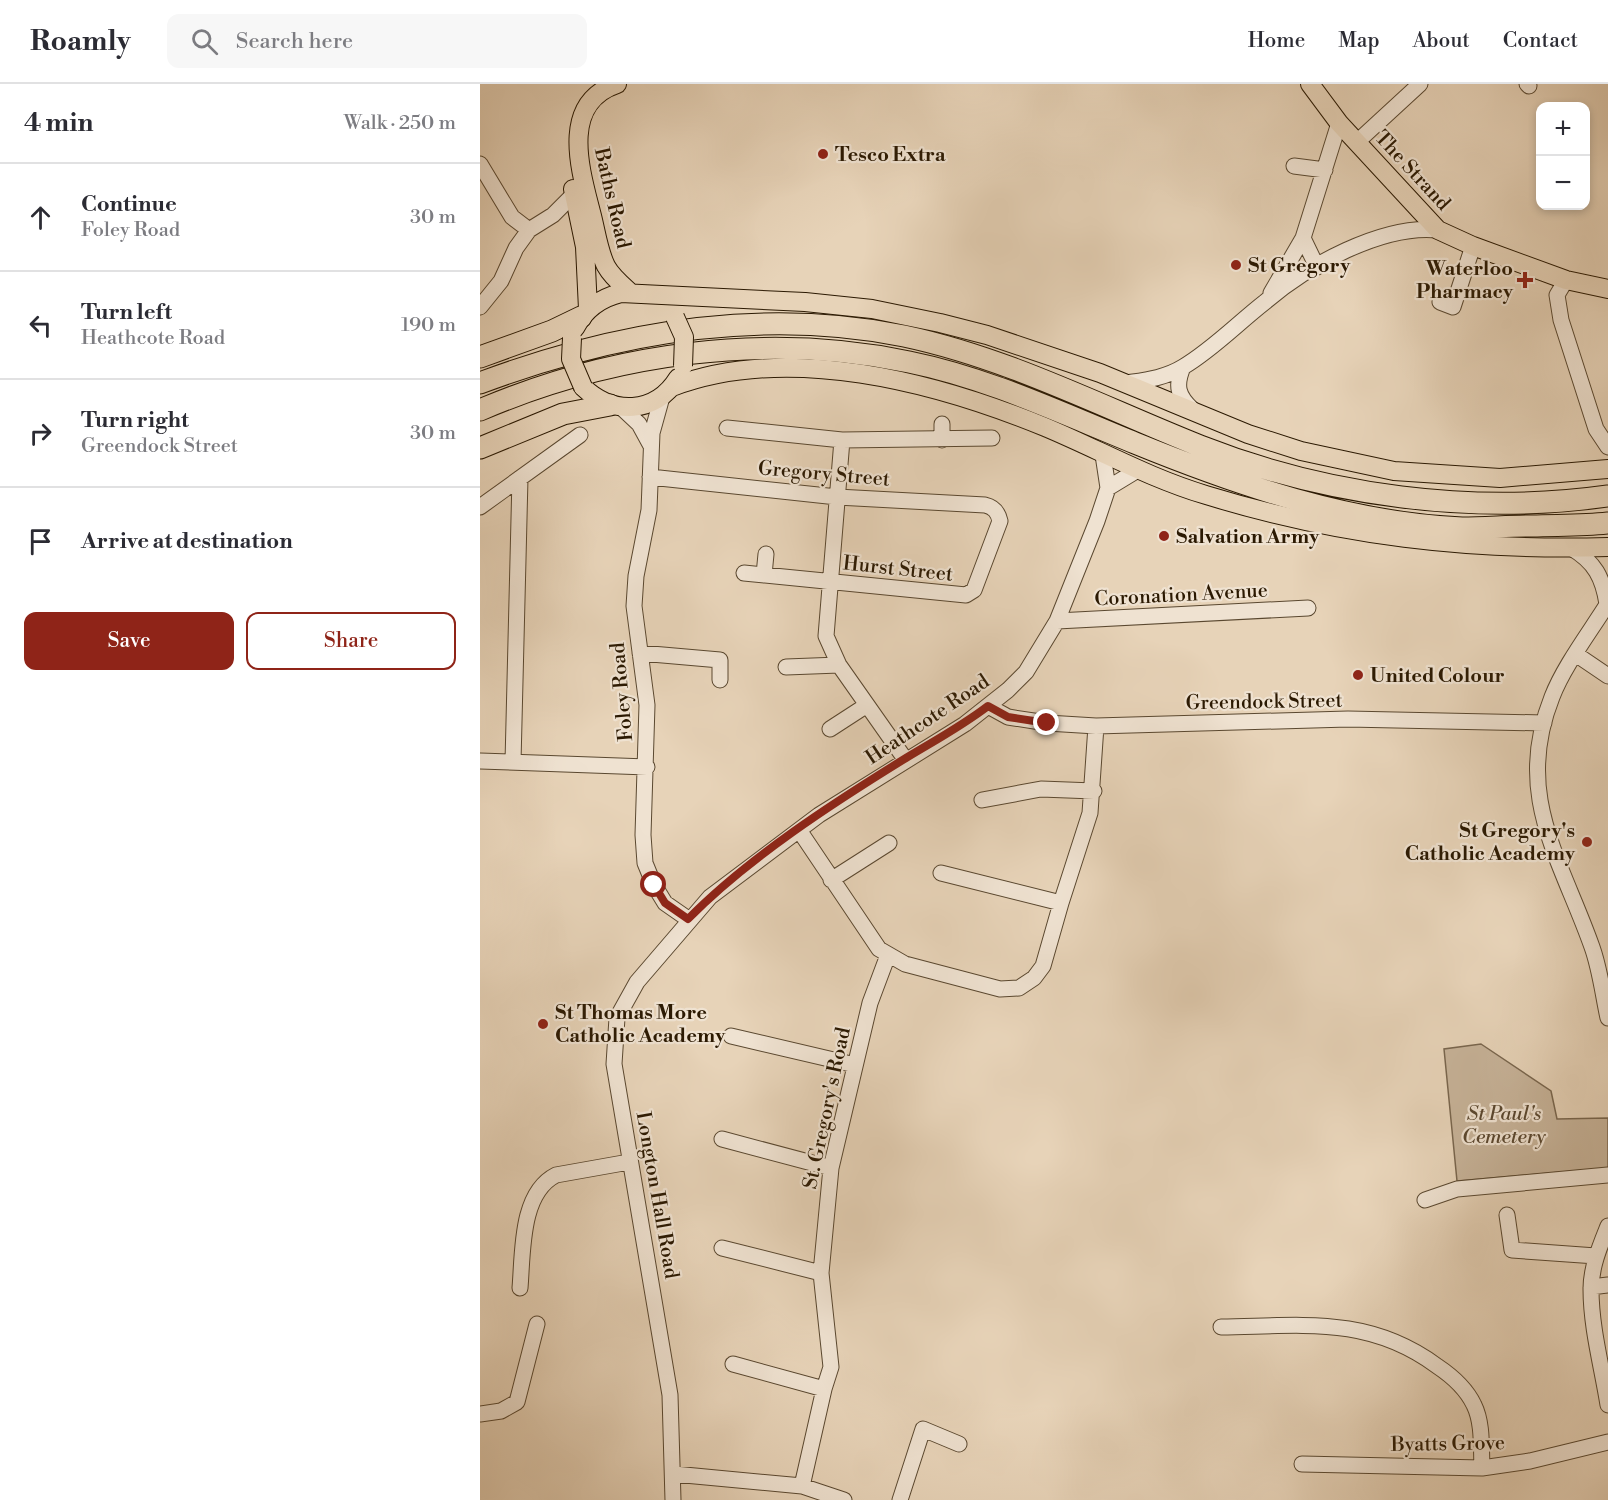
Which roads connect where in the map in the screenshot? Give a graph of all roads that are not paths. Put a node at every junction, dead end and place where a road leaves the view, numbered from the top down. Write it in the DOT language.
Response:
graph roads {
  1 [pos="588,84"];
  2 [pos="617,84"];
  3 [pos="1311,84"];
  4 [pos="1420,84"];
  5 [pos="1339,123"];
  6 [pos="1357,142"];
  7 [pos="480,164"];
  8 [pos="1294,166"];
  9 [pos="1325,170"];
  10 [pos="574,194"];
  11 [pos="553,215"];
  12 [pos="581,226"];
  13 [pos="529,230"];
  14 [pos="1438,230"];
  15 [pos="1303,238"];
  16 [pos="1473,246"];
  17 [pos="1317,267"];
  18 [pos="1566,280"];
  19 [pos="1608,288"];
  20 [pos="639,295"];
  21 [pos="1266,301"];
  22 [pos="1440,302"];
  23 [pos="480,307"];
  24 [pos="585,313"];
  25 [pos="480,357"];
  26 [pos="1183,368"];
  27 [pos="480,383"];
  28 [pos="1126,383"];
  29 [pos="667,392"];
  30 [pos="616,406"];
  31 [pos="1192,409"];
  32 [pos="480,410"];
  33 [pos="727,428"];
  34 [pos="580,435"];
  35 [pos="992,438"];
  36 [pos="842,440"];
  37 [pos="651,446"];
  38 [pos="1608,447"];
  39 [pos="480,448"];
  40 [pos="1103,454"];
  41 [pos="1608,469"];
  42 [pos="1136,471"];
  43 [pos="650,477"];
  44 [pos="520,478"];
  45 [pos="1108,488"];
  46 [pos="1608,496"];
  47 [pos="837,497"];
  48 [pos="480,507"];
  49 [pos="994,508"];
  50 [pos="1608,523"];
  51 [pos="1608,548"];
  52 [pos="1571,549"];
  53 [pos="766,554"];
  54 [pos="744,573"];
  55 [pos="764,575"];
  56 [pos="828,581"];
  57 [pos="1608,603"];
  58 [pos="1308,608"];
  59 [pos="1057,621"];
  60 [pos="640,653"];
  61 [pos="1576,655"];
  62 [pos="839,664"];
  63 [pos="786,667"];
  64 [pos="1608,676"];
  65 [pos="720,680"];
  66 [pos="867,705"];
  67 [pos="988,706"];
  68 [pos="1544,723"];
  69 [pos="1096,726"];
  70 [pos="830,729"];
  71 [pos="905,759"];
  72 [pos="480,761"];
  73 [pos="513,762"];
  74 [pos="647,767"];
  75 [pos="1094,791"];
  76 [pos="982,800"];
  77 [pos="799,830"];
  78 [pos="889,843"];
  79 [pos="940,873"];
  80 [pos="831,880"];
  81 [pos="1060,903"];
  82 [pos="688,919"];
  83 [pos="888,955"];
  84 [pos="1608,1018"];
  85 [pos="731,1036"];
  86 [pos="855,1065"];
  87 [pos="722,1139"];
  88 [pos="629,1162"];
  89 [pos="831,1168"];
  90 [pos="1608,1175"];
  91 [pos="1425,1200"];
  92 [pos="1507,1215"];
  93 [pos="1608,1226"];
  94 [pos="722,1248"];
  95 [pos="1596,1256"];
  96 [pos="821,1273"];
  97 [pos="1608,1285"];
  98 [pos="1591,1287"];
  99 [pos="520,1288"];
  100 [pos="1221,1327"];
  101 [pos="531,1332"];
  102 [pos="733,1364"];
  103 [pos="824,1389"];
  104 [pos="1607,1389"];
  105 [pos="1608,1405"];
  106 [pos="480,1414"];
  107 [pos="1608,1442"];
  108 [pos="959,1444"];
  109 [pos="1302,1464"];
  110 [pos="1482,1468"];
  111 [pos="674,1474"];
  112 [pos="802,1486"];
  113 [pos="673,1500"];
  114 [pos="844,1500"];
  115 [pos="900,1500"];
  1 -- 10 [label="main road, Baths Road"];
  2 -- 20 [label="main road, Baths Road"];
  3 -- 5 [label="main road, The Strand"];
  4 -- 6 [label="street"];
  5 -- 6 [label="main road, The Strand"];
  5 -- 9 [label="street"];
  6 -- 14 [label="main road, The Strand"];
  7 -- 13 [label="street"];
  8 -- 9 [label="street"];
  9 -- 15 [label="street"];
  10 -- 11 [label="street"];
  10 -- 12 [label="main road, Baths Road"];
  11 -- 12 [label="street"];
  11 -- 13 [label="street"];
  12 -- 24 [label="main road, Baths Road"];
  13 -- 23 [label="street"];
  14 -- 16 [label="main road, The Strand"];
  14 -- 17 [label="street"];
  15 -- 17 [label="street"];
  15 -- 21 [label="street"];
  16 -- 18 [label="main road, The Strand"];
  16 -- 22 [label="street"];
  17 -- 21 [label="street"];
  18 -- 19 [label="main road, The Strand"];
  18 -- 38 [label="street"];
  20 -- 24 [label="main road"];
  20 -- 28 [label="main road"];
  20 -- 29 [label="main road, bridge"];
  21 -- 26 [label="street"];
  24 -- 25 [label="highway"];
  24 -- 30 [label="main road, bridge"];
  26 -- 28 [label="street"];
  26 -- 31 [label="street"];
  27 -- 46 [label="highway"];
  28 -- 31 [label="main road"];
  29 -- 30 [label="main road"];
  29 -- 37 [label="street, Foley Road"];
  29 -- 40 [label="main road"];
  30 -- 37 [label="street"];
  30 -- 39 [label="highway"];
  31 -- 41 [label="main road"];
  32 -- 50 [label="highway"];
  33 -- 36 [label="street"];
  34 -- 44 [label="street"];
  35 -- 36 [label="street"];
  36 -- 47 [label="street"];
  37 -- 43 [label="street, Foley Road"];
  40 -- 42 [label="main road"];
  40 -- 45 [label="street, Heathcote Road"];
  42 -- 45 [label="street"];
  42 -- 52 [label="main road"];
  43 -- 47 [label="street, Gregory Street"];
  43 -- 60 [label="street, Foley Road"];
  44 -- 48 [label="street"];
  44 -- 73 [label="street"];
  45 -- 59 [label="street, Heathcote Road"];
  47 -- 49 [label="street, Gregory Street"];
  47 -- 56 [label="street"];
  49 -- 56 [label="street, Hurst Street"];
  51 -- 52 [label="main road"];
  52 -- 57 [label="street"];
  53 -- 55 [label="street"];
  54 -- 55 [label="street, Hurst Street"];
  55 -- 56 [label="street, Hurst Street"];
  56 -- 62 [label="street"];
  57 -- 61 [label="street"];
  58 -- 59 [label="street, Coronation Avenue"];
  59 -- 67 [label="street, Heathcote Road"];
  60 -- 65 [label="street"];
  60 -- 74 [label="street, Foley Road"];
  61 -- 64 [label="street"];
  61 -- 68 [label="street"];
  62 -- 63 [label="street"];
  62 -- 66 [label="street"];
  66 -- 70 [label="street"];
  66 -- 71 [label="street"];
  67 -- 69 [label="street, Greendock Street"];
  67 -- 71 [label="street, Heathcote Road"];
  68 -- 69 [label="street, Greendock Street"];
  68 -- 84 [label="street"];
  69 -- 75 [label="street"];
  71 -- 77 [label="street, Heathcote Road"];
  72 -- 73 [label="street"];
  73 -- 74 [label="street"];
  74 -- 82 [label="street, Foley Road"];
  75 -- 76 [label="street"];
  75 -- 81 [label="street"];
  77 -- 80 [label="street"];
  77 -- 82 [label="street, Heathcote Road"];
  78 -- 80 [label="street"];
  79 -- 81 [label="street"];
  80 -- 83 [label="street"];
  81 -- 83 [label="street"];
  82 -- 88 [label="street, Longton Hall Road"];
  83 -- 86 [label="street, St. Gregory's Road"];
  85 -- 86 [label="street"];
  86 -- 89 [label="street, St. Gregory's Road"];
  87 -- 89 [label="street"];
  88 -- 99 [label="street"];
  88 -- 111 [label="street, Longton Hall Road"];
  89 -- 96 [label="street, St. Gregory's Road"];
  90 -- 91 [label="street"];
  92 -- 95 [label="street"];
  93 -- 95 [label="street"];
  94 -- 96 [label="street"];
  95 -- 98 [label="street"];
  96 -- 103 [label="street, St. Gregory's Road"];
  97 -- 98 [label="street"];
  98 -- 104 [label="street"];
  100 -- 110 [label="street"];
  101 -- 106 [label="street"];
  102 -- 103 [label="street"];
  103 -- 112 [label="street, St. Gregory's Road"];
  104 -- 105 [label="street"];
  107 -- 110 [label="street, Byatts Grove"];
  108 -- 115 [label="street"];
  109 -- 110 [label="street, Byatts Grove"];
  111 -- 112 [label="street"];
  111 -- 113 [label="street, Longton Hall Road"];
  112 -- 114 [label="street"];
}
